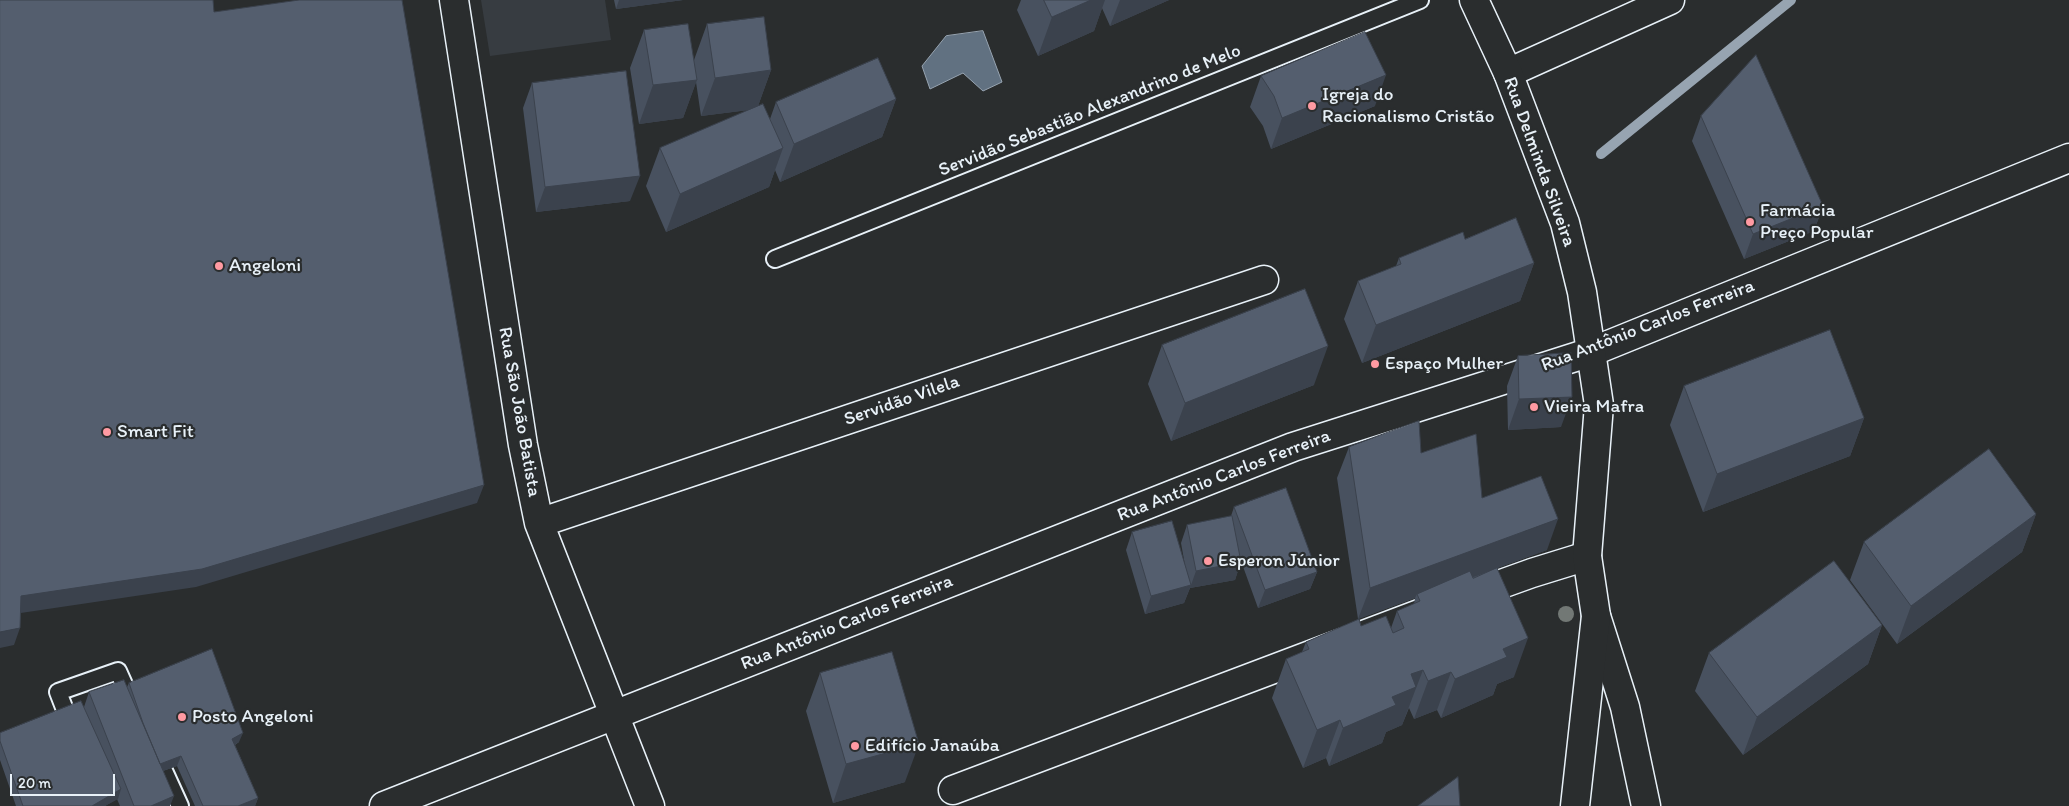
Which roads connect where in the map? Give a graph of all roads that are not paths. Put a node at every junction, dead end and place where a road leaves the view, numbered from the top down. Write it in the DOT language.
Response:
graph roads {
  1 [pos="454,0"];
  2 [pos="1420,0"];
  3 [pos="1474,0"];
  4 [pos="1670,0"];
  5 [pos="1508,74"];
  6 [pos="2069,158"];
  7 [pos="775,259"];
  8 [pos="1264,280"];
  9 [pos="1591,352"];
  10 [pos="539,523"];
  11 [pos="1587,556"];
  12 [pos="1596,616"];
  13 [pos="138,716"];
  14 [pos="615,716"];
  15 [pos="147,734"];
  16 [pos="79,745"];
  17 [pos="953,790"];
  18 [pos="180,806"];
  19 [pos="384,806"];
  20 [pos="650,806"];
  21 [pos="1575,806"];
  22 [pos="1646,806"];
  1 -- 10 [label="street, Rua São João Batista"];
  2 -- 7 [label="lane, Servidão Sebastião Alexandrino de Melo"];
  3 -- 5 [label="street, Rua Delminda Silveira"];
  4 -- 5 [label="street"];
  5 -- 9 [label="street, Rua Delminda Silveira"];
  6 -- 9 [label="street, Rua Antônio Carlos Ferreira"];
  8 -- 10 [label="street, Servidão Vilela"];
  9 -- 11 [label="street, Rua Delminda Silveira"];
  9 -- 14 [label="street, Rua Antônio Carlos Ferreira"];
  10 -- 14 [label="street, Rua São João Batista"];
  11 -- 12 [label="street, Rua Delminda Silveira"];
  11 -- 17 [label="street"];
  12 -- 21 [label="street, Rua Delminda Silveira"];
  12 -- 22 [label="street"];
  13 -- 16 [label="lane"];
  14 -- 19 [label="street, Rua Antônio Carlos Ferreira"];
  14 -- 20 [label="street, Rua São João Batista"];
  15 -- 18 [label="lane"];
}
